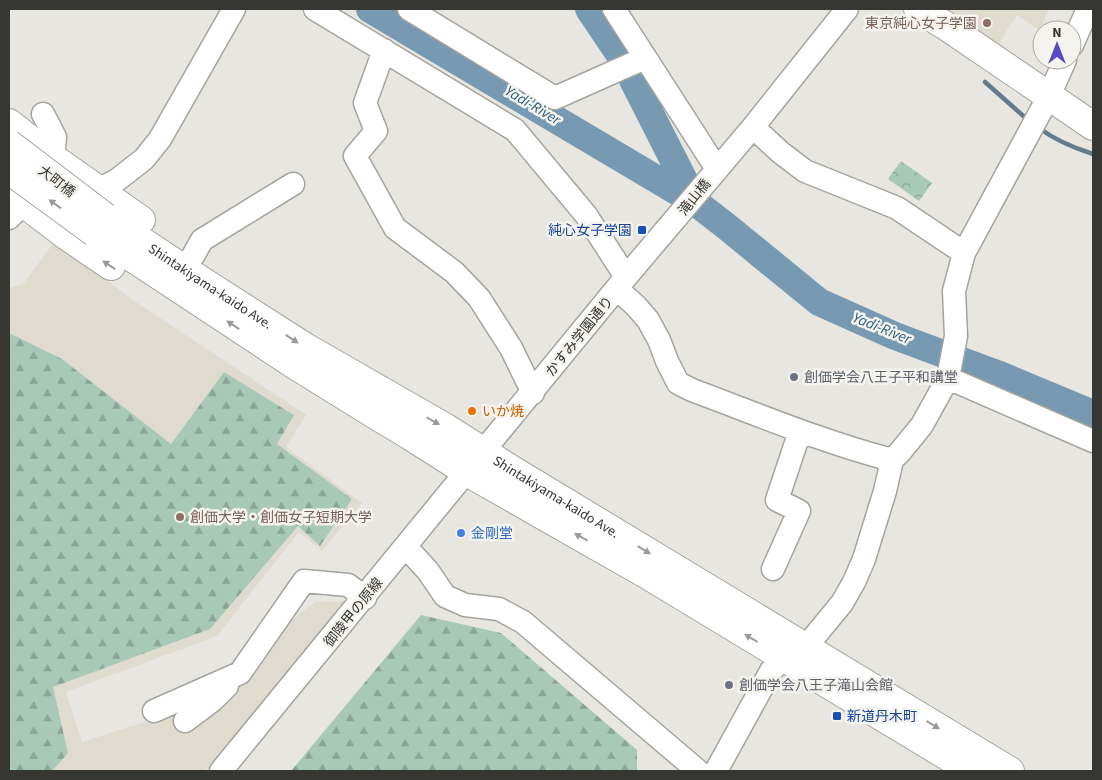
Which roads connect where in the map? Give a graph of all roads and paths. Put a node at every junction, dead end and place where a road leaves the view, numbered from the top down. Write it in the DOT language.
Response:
graph roads {
  1 [pos="234,9"];
  2 [pos="314,9"];
  3 [pos="409,9"];
  4 [pos="614,9"];
  5 [pos="847,9"];
  6 [pos="918,9"];
  7 [pos="1088,9"];
  8 [pos="1082,22"];
  9 [pos="384,50"];
  10 [pos="645,58"];
  11 [pos="1061,70"];
  12 [pos="1049,96"];
  13 [pos="43,114"];
  14 [pos="9,123"];
  15 [pos="1093,126"];
  16 [pos="754,127"];
  17 [pos="9,144"];
  18 [pos="53,158"];
  19 [pos="9,170"];
  20 [pos="714,172"];
  21 [pos="293,184"];
  22 [pos="98,190"];
  23 [pos="13,204"];
  24 [pos="676,219"];
  25 [pos="100,225"];
  26 [pos="67,236"];
  27 [pos="964,253"];
  28 [pos="193,256"];
  29 [pos="622,283"];
  30 [pos="948,376"];
  31 [pos="380,390"];
  32 [pos="532,393"];
  33 [pos="379,417"];
  34 [pos="800,431"];
  35 [pos="1093,441"];
  36 [pos="892,460"];
  37 [pos="475,462"];
  38 [pos="406,547"];
  39 [pos="772,569"];
  40 [pos="365,598"];
  41 [pos="798,654"];
  42 [pos="240,673"];
  43 [pos="154,711"];
  44 [pos="185,721"];
  45 [pos="222,771"];
  46 [pos="698,771"];
  47 [pos="716,771"];
  48 [pos="972,771"];
  49 [pos="1010,771"];
  1 -- 22 [label="street"];
  2 -- 9 [label="street"];
  3 -- 10 [label="street"];
  4 -- 10 [label="street"];
  5 -- 16 [label="street"];
  6 -- 12 [label="main road"];
  7 -- 8 [label="street"];
  9 -- 29 [label="street"];
  9 -- 32 [label="street"];
  10 -- 20 [label="street"];
  11 -- 12 [label="street"];
  12 -- 15 [label="main road"];
  12 -- 27 [label="street"];
  13 -- 18 [label="street"];
  14 -- 18 [label="main road"];
  16 -- 20 [label="street"];
  16 -- 27 [label="street"];
  17 -- 25 [label="main road, 大町橋, bridge"];
  18 -- 22 [label="main road"];
  18 -- 23 [label="street"];
  25 -- 19 [label="main road, 大町橋, one-way, bridge"];
  20 -- 24 [label="street, 滝山橋"];
  21 -- 28 [label="street"];
  22 -- 26 [label="street"];
  22 -- 28 [label="main road"];
  23 -- 26 [label="main road"];
  24 -- 29 [label="street, かすみ学園通り"];
  25 -- 31 [label="main road, Shintakiyama-kaido Ave., one-way"];
  33 -- 25 [label="main road, Shintakiyama-kaido Ave., one-way"];
  33 -- 26 [label="main road, one-way"];
  27 -- 30 [label="street"];
  28 -- 31 [label="main road"];
  29 -- 32 [label="street, かすみ学園通り"];
  29 -- 34 [label="street"];
  30 -- 35 [label="street"];
  30 -- 36 [label="street"];
  31 -- 37 [label="main road, Shintakiyama-kaido Ave., one-way"];
  32 -- 37 [label="street, かすみ学園通り"];
  33 -- 37 [label="main road, Shintakiyama-kaido Ave."];
  34 -- 36 [label="street"];
  34 -- 39 [label="street"];
  36 -- 41 [label="street"];
  37 -- 38 [label="street, 御陵甲の原線"];
  37 -- 41 [label="main road, Shintakiyama-kaido Ave."];
  38 -- 40 [label="street, 御陵甲の原線"];
  38 -- 46 [label="street"];
  40 -- 42 [label="street"];
  40 -- 45 [label="street, 御陵甲の原線"];
  41 -- 47 [label="street"];
  41 -- 48 [label="main road, Shintakiyama-kaido Ave."];
  41 -- 49 [label="main road, Shintakiyama-kaido Ave., one-way"];
  42 -- 43 [label="street"];
  42 -- 44 [label="street"];
}
